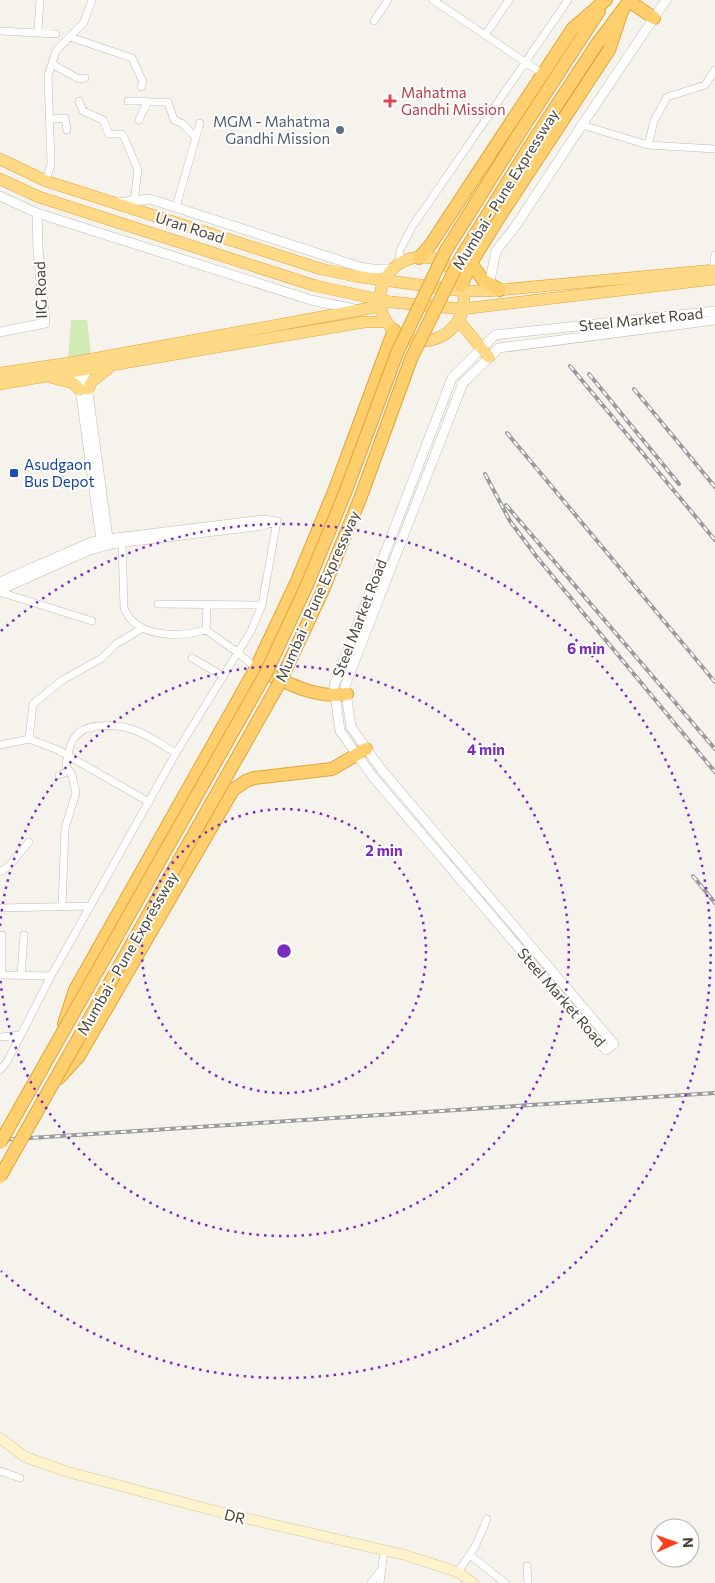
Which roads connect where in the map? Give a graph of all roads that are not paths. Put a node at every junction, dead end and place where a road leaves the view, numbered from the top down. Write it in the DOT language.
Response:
graph roads {
  1 [pos="40,0"];
  2 [pos="92,0"];
  3 [pos="388,0"];
  4 [pos="433,0"];
  5 [pos="509,0"];
  6 [pos="568,0"];
  7 [pos="606,0"];
  8 [pos="666,0"];
  9 [pos="627,4"];
  10 [pos="654,18"];
  11 [pos="374,21"];
  12 [pos="0,30"];
  13 [pos="38,31"];
  14 [pos="56,34"];
  15 [pos="485,35"];
  16 [pos="70,36"];
  17 [pos="526,62"];
  18 [pos="52,64"];
  19 [pos="715,70"];
  20 [pos="543,74"];
  21 [pos="86,78"];
  22 [pos="141,87"];
  23 [pos="79,101"];
  24 [pos="128,101"];
  25 [pos="147,101"];
  26 [pos="50,119"];
  27 [pos="139,120"];
  28 [pos="200,122"];
  29 [pos="582,124"];
  30 [pos="68,130"];
  31 [pos="196,138"];
  32 [pos="648,145"];
  33 [pos="715,149"];
  34 [pos="0,159"];
  35 [pos="0,179"];
  36 [pos="46,181"];
  37 [pos="0,196"];
  38 [pos="134,201"];
  39 [pos="114,203"];
  40 [pos="176,207"];
  41 [pos="37,213"];
  42 [pos="715,254"];
  43 [pos="419,258"];
  44 [pos="471,263"];
  45 [pos="396,267"];
  46 [pos="714,273"];
  47 [pos="386,279"];
  48 [pos="462,288"];
  49 [pos="495,288"];
  50 [pos="380,303"];
  51 [pos="357,310"];
  52 [pos="715,311"];
  53 [pos="460,314"];
  54 [pos="715,320"];
  55 [pos="391,326"];
  56 [pos="0,332"];
  57 [pos="486,353"];
  58 [pos="114,366"];
  59 [pos="81,367"];
  60 [pos="0,373"];
  61 [pos="48,377"];
  62 [pos="0,384"];
  63 [pos="84,390"];
  64 [pos="277,520"];
  65 [pos="105,542"];
  66 [pos="122,544"];
  67 [pos="0,582"];
  68 [pos="0,591"];
  69 [pos="158,604"];
  70 [pos="262,605"];
  71 [pos="207,606"];
  72 [pos="92,620"];
  73 [pos="141,629"];
  74 [pos="206,630"];
  75 [pos="237,652"];
  76 [pos="192,658"];
  77 [pos="256,668"];
  78 [pos="224,676"];
  79 [pos="341,695"];
  80 [pos="29,739"];
  81 [pos="0,745"];
  82 [pos="362,752"];
  83 [pos="176,753"];
  84 [pos="67,756"];
  85 [pos="69,771"];
  86 [pos="59,775"];
  87 [pos="149,802"];
  88 [pos="28,842"];
  89 [pos="0,872"];
  90 [pos="90,906"];
  91 [pos="62,907"];
  92 [pos="0,908"];
  93 [pos="2,935"];
  94 [pos="24,935"];
  95 [pos="1,975"];
  96 [pos="21,975"];
  97 [pos="51,976"];
  98 [pos="20,1035"];
  99 [pos="0,1037"];
  100 [pos="57,1043"];
  101 [pos="0,1070"];
  102 [pos="53,1084"];
  103 [pos="0,1143"];
  104 [pos="0,1177"];
  105 [pos="0,1438"];
  106 [pos="0,1471"];
  107 [pos="20,1478"];
  108 [pos="487,1519"];
  109 [pos="384,1551"];
  110 [pos="470,1555"];
  111 [pos="527,1566"];
  112 [pos="382,1570"];
  113 [pos="458,1572"];
  114 [pos="371,1583"];
  115 [pos="380,1583"];
  116 [pos="473,1583"];
  117 [pos="505,1583"];
  118 [pos="528,1583"];
  1 -- 13 [label="street"];
  2 -- 16 [label="street"];
  3 -- 11 [label="street"];
  4 -- 15 [label="street"];
  5 -- 15 [label="street"];
  6 -- 17 [label="street"];
  7 -- 20 [label="highway"];
  7 -- 100 [label="highway, Mumbai - Pune Expressway, bridge"];
  8 -- 10 [label="street"];
  9 -- 10 [label="highway"];
  9 -- 44 [label="highway"];
  9 -- 102 [label="highway, Mumbai - Pune Expressway, bridge"];
  10 -- 29 [label="street"];
  12 -- 13 [label="street"];
  13 -- 14 [label="street"];
  15 -- 17 [label="street"];
  16 -- 18 [label="street"];
  16 -- 22 [label="street"];
  17 -- 20 [label="street"];
  17 -- 45 [label="street"];
  18 -- 21 [label="street"];
  18 -- 26 [label="street"];
  19 -- 32 [label="street"];
  20 -- 43 [label="highway"];
  23 -- 38 [label="street"];
  24 -- 25 [label="street"];
  25 -- 27 [label="street"];
  25 -- 31 [label="street"];
  26 -- 30 [label="street"];
  26 -- 36 [label="street"];
  28 -- 31 [label="street"];
  29 -- 32 [label="street"];
  29 -- 49 [label="street"];
  31 -- 40 [label="street"];
  32 -- 33 [label="street"];
  34 -- 36 [label="highway, Uran Road"];
  35 -- 50 [label="highway, Uran Road"];
  36 -- 39 [label="highway, Uran Road"];
  37 -- 41 [label="street"];
  38 -- 39 [label="street"];
  38 -- 40 [label="street"];
  39 -- 47 [label="highway, Uran Road"];
  40 -- 45 [label="street"];
  41 -- 51 [label="street"];
  41 -- 56 [label="street, IIG Road"];
  42 -- 46 [label="street"];
  43 -- 45 [label="highway"];
  43 -- 48 [label="highway"];
  44 -- 48 [label="highway"];
  44 -- 49 [label="highway"];
  45 -- 47 [label="highway"];
  46 -- 49 [label="highway, Uran Road"];
  46 -- 53 [label="highway"];
  47 -- 48 [label="highway, Uran Road"];
  47 -- 50 [label="highway"];
  48 -- 49 [label="highway, Uran Road"];
  48 -- 53 [label="highway"];
  50 -- 51 [label="highway"];
  50 -- 53 [label="highway"];
  50 -- 55 [label="highway"];
  51 -- 59 [label="highway"];
  52 -- 57 [label="street, Steel Market Road"];
  53 -- 55 [label="highway"];
  53 -- 57 [label="highway"];
  54 -- 57 [label="street, Steel Market Road"];
  55 -- 58 [label="highway"];
  55 -- 77 [label="highway"];
  57 -- 79 [label="street, Steel Market Road"];
  58 -- 59 [label="highway"];
  58 -- 63 [label="highway"];
  59 -- 60 [label="highway"];
  59 -- 61 [label="highway"];
  59 -- 63 [label="street"];
  61 -- 62 [label="highway"];
  61 -- 63 [label="highway"];
  63 -- 65 [label="street"];
  64 -- 65 [label="street"];
  64 -- 66 [label="street"];
  64 -- 70 [label="street"];
  65 -- 66 [label="street"];
  65 -- 67 [label="street"];
  65 -- 68 [label="street"];
  66 -- 73 [label="street"];
  68 -- 72 [label="street"];
  69 -- 71 [label="street"];
  70 -- 71 [label="street"];
  70 -- 75 [label="street"];
  71 -- 74 [label="street"];
  73 -- 74 [label="street"];
  73 -- 80 [label="street"];
  74 -- 75 [label="street"];
  75 -- 77 [label="street"];
  75 -- 78 [label="street"];
  76 -- 78 [label="street"];
  77 -- 79 [label="highway"];
  77 -- 100 [label="highway, bridge"];
  78 -- 83 [label="street"];
  79 -- 82 [label="street, Steel Market Road"];
  80 -- 81 [label="street"];
  80 -- 84 [label="street"];
  82 -- 82 [label="street, Steel Market Road"];
  82 -- 102 [label="highway, bridge"];
  83 -- 84 [label="street"];
  83 -- 87 [label="street"];
  84 -- 85 [label="street"];
  84 -- 87 [label="street"];
  85 -- 86 [label="street"];
  85 -- 91 [label="street"];
  87 -- 90 [label="street"];
  88 -- 89 [label="street"];
  90 -- 91 [label="street"];
  90 -- 97 [label="street"];
  91 -- 92 [label="street"];
  93 -- 95 [label="street"];
  94 -- 96 [label="street"];
  95 -- 96 [label="street"];
  96 -- 97 [label="street"];
  97 -- 98 [label="street"];
  98 -- 99 [label="street"];
  98 -- 101 [label="street"];
  100 -- 103 [label="highway, Mumbai - Pune Expressway, bridge"];
  102 -- 104 [label="highway, Mumbai - Pune Expressway, bridge"];
  105 -- 109 [label="main road, DR"];
  106 -- 107 [label="street"];
  108 -- 110 [label="street"];
  109 -- 112 [label="street"];
  109 -- 113 [label="main road, DR"];
  110 -- 113 [label="street"];
  110 -- 117 [label="street"];
  111 -- 118 [label="street"];
  112 -- 114 [label="street"];
  112 -- 115 [label="street"];
  113 -- 116 [label="main road, DR"];
}
